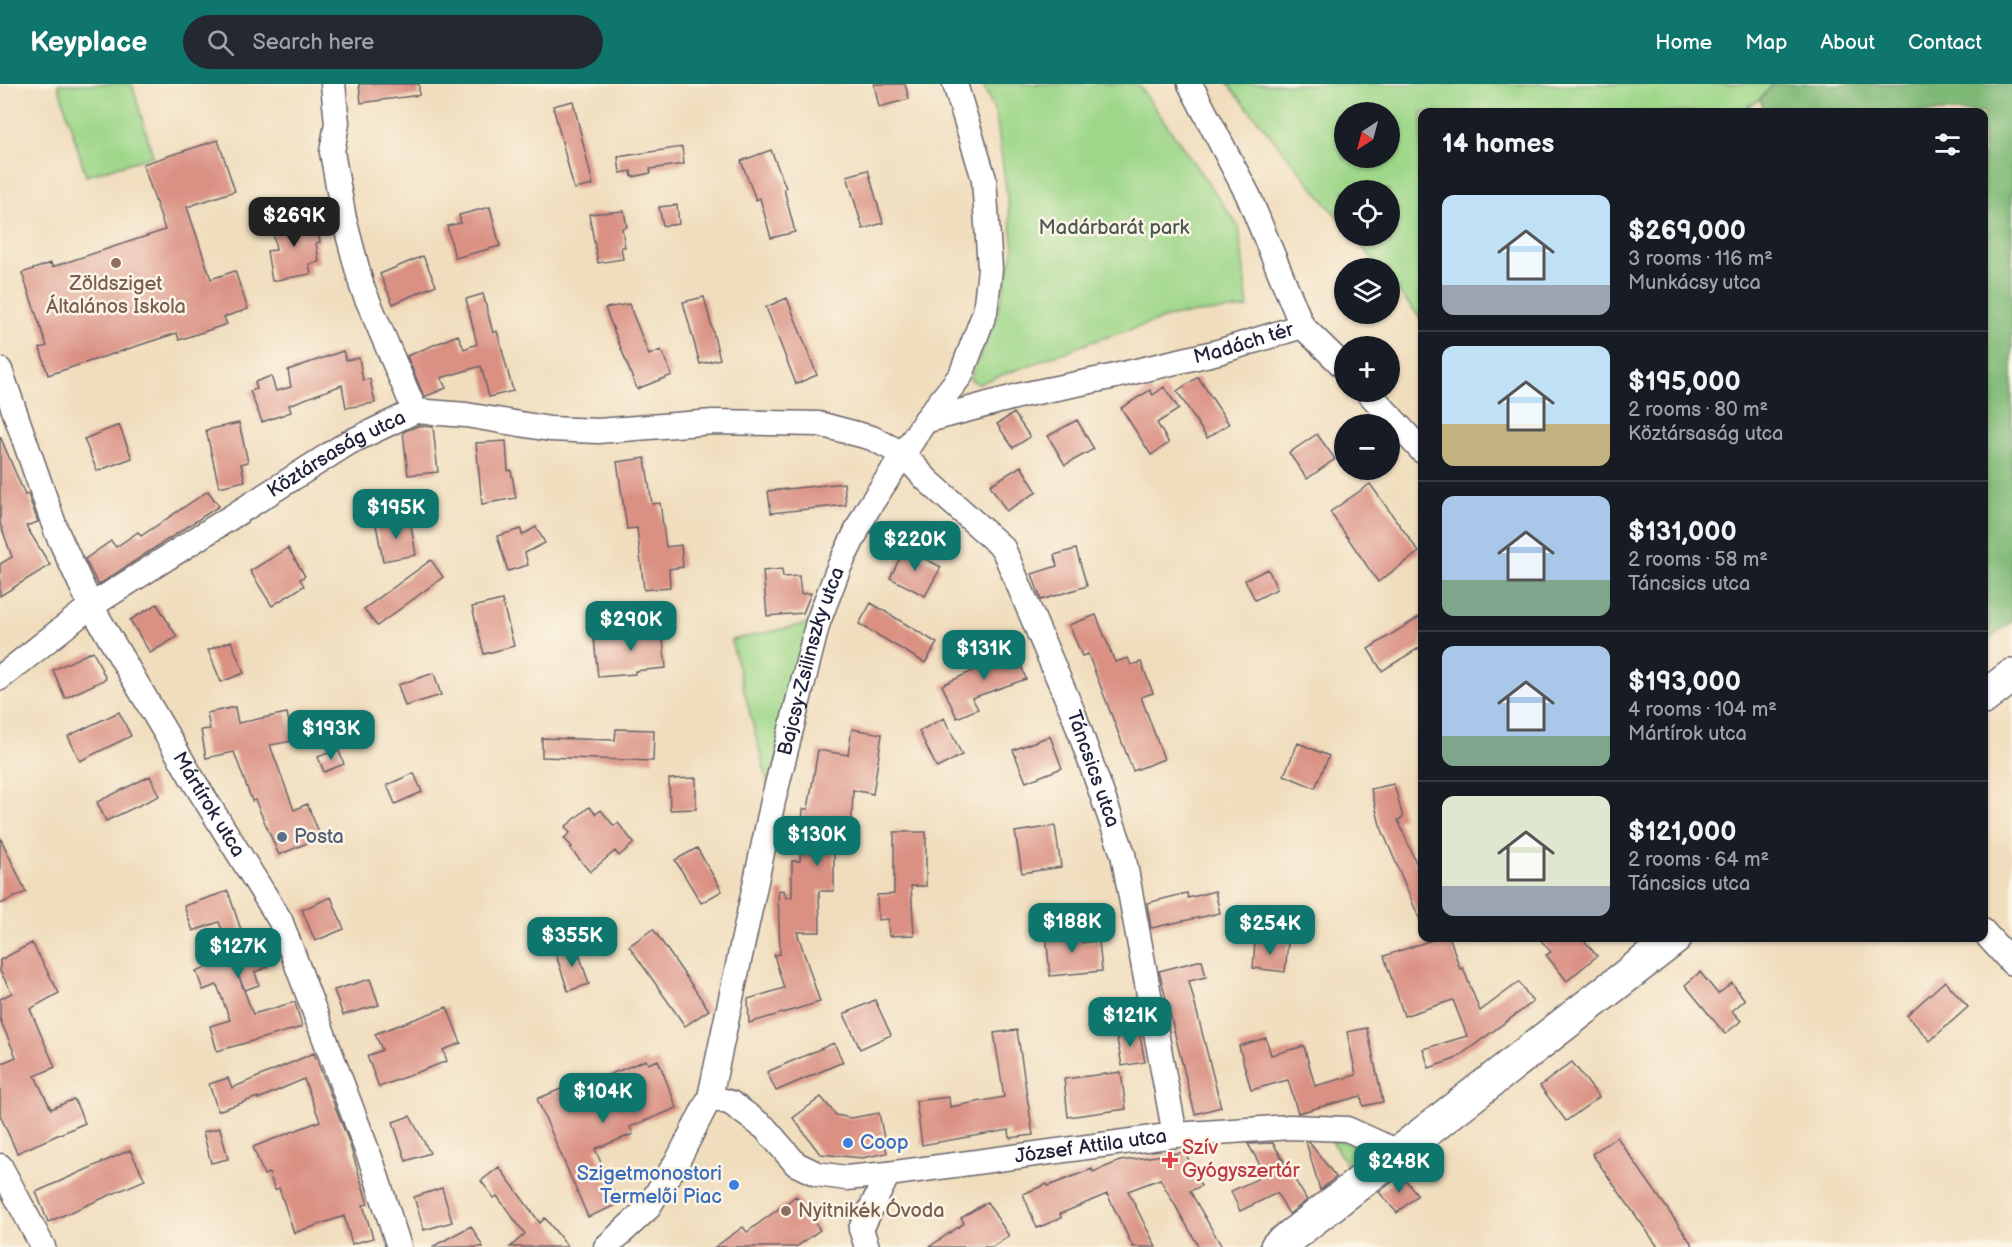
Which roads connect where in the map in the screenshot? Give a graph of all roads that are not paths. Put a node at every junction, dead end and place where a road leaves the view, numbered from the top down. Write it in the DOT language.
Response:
graph roads {
  1 [pos="333,84"];
  2 [pos="955,84"];
  3 [pos="1190,84"];
  4 [pos="1302,326"];
  5 [pos="1334,357"];
  6 [pos="0,370"];
  7 [pos="1377,402"];
  8 [pos="415,411"];
  9 [pos="925,421"];
  10 [pos="1418,448"];
  11 [pos="903,454"];
  12 [pos="91,606"];
  13 [pos="2012,676"];
  14 [pos="0,678"];
  15 [pos="1988,694"];
  16 [pos="1988,937"];
  17 [pos="1670,942"];
  18 [pos="2012,963"];
  19 [pos="710,1096"];
  20 [pos="1175,1135"];
  21 [pos="1398,1152"];
  22 [pos="0,1166"];
  23 [pos="888,1174"];
  24 [pos="43,1247"];
  25 [pos="399,1247"];
  26 [pos="606,1247"];
  27 [pos="867,1247"];
  28 [pos="1277,1247"];
  1 -- 8 [label="street"];
  2 -- 9 [label="street, Bajcsy-Zsilinszky utca"];
  3 -- 4 [label="street, Madách tér"];
  4 -- 5 [label="street"];
  4 -- 9 [label="street, Madách tér"];
  6 -- 12 [label="street, Mártírok utca"];
  7 -- 10 [label="street"];
  8 -- 11 [label="street, Köztársaság utca"];
  8 -- 12 [label="street, Köztársaság utca"];
  9 -- 11 [label="street, Bajcsy-Zsilinszky utca"];
  11 -- 19 [label="street, Bajcsy-Zsilinszky utca"];
  11 -- 20 [label="street, Táncsics utca"];
  12 -- 14 [label="street, Köztársaság utca"];
  12 -- 25 [label="street, Mártírok utca"];
  13 -- 15 [label="main road"];
  16 -- 18 [label="street"];
  17 -- 21 [label="main road"];
  19 -- 23 [label="street, József Attila utca"];
  19 -- 26 [label="street, Bajcsy-Zsilinszky utca"];
  20 -- 21 [label="street, József Attila utca"];
  20 -- 23 [label="street, József Attila utca"];
  21 -- 28 [label="main road"];
  22 -- 24 [label="street"];
  23 -- 27 [label="street"];
}
